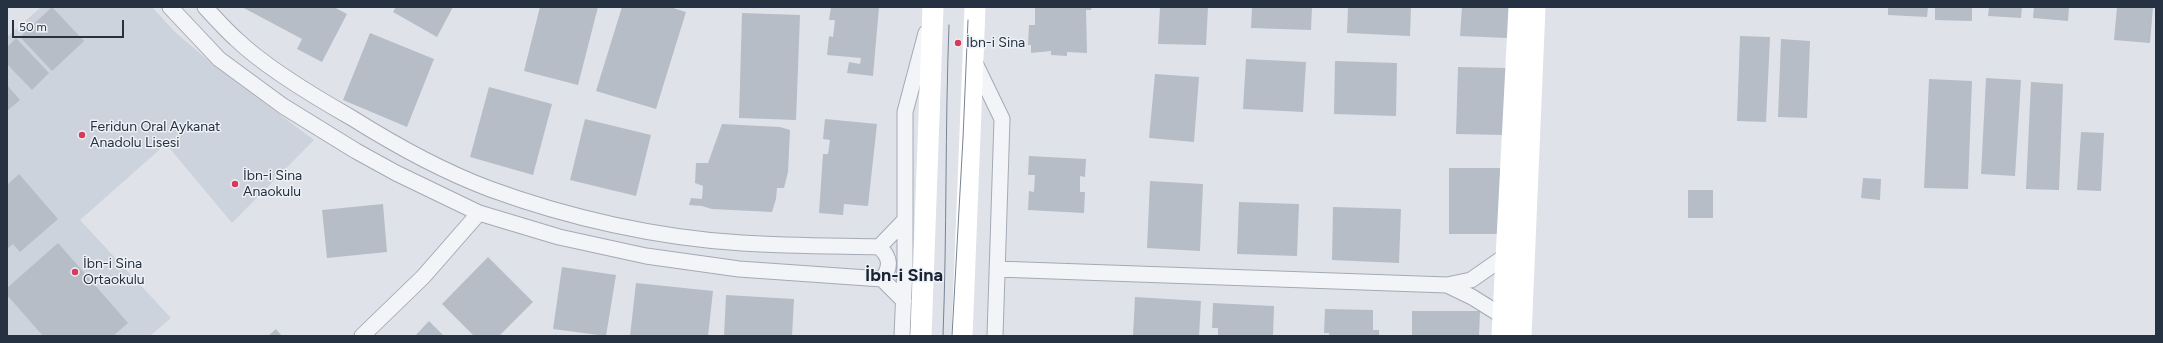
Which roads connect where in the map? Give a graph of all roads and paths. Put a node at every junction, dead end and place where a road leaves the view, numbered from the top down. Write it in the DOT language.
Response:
graph roads {
  1 [pos="170,7"];
  2 [pos="205,7"];
  3 [pos="933,7"];
  4 [pos="975,7"];
  5 [pos="1519,7"];
  6 [pos="1535,7"];
  7 [pos="972,57"];
  8 [pos="479,212"];
  9 [pos="905,220"];
  10 [pos="879,247"];
  11 [pos="1507,255"];
  12 [pos="997,269"];
  13 [pos="882,279"];
  14 [pos="1447,285"];
  15 [pos="904,302"];
  16 [pos="1503,327"];
  17 [pos="362,336"];
  18 [pos="902,336"];
  19 [pos="921,336"];
  20 [pos="962,336"];
  21 [pos="995,336"];
  22 [pos="1522,336"];
  1 -- 8 [label="street"];
  2 -- 10 [label="street"];
  3 -- 9 [label="street"];
  3 -- 19 [label="main road"];
  4 -- 7 [label="main road"];
  5 -- 11 [label="main road"];
  6 -- 22 [label="main road"];
  7 -- 12 [label="street"];
  7 -- 20 [label="main road"];
  8 -- 13 [label="street"];
  8 -- 17 [label="street"];
  9 -- 10 [label="street"];
  9 -- 15 [label="street"];
  10 -- 13 [label="street"];
  11 -- 14 [label="street"];
  11 -- 16 [label="main road"];
  12 -- 14 [label="street"];
  12 -- 21 [label="street"];
  13 -- 15 [label="street"];
  14 -- 16 [label="street"];
  15 -- 18 [label="street"];
}
